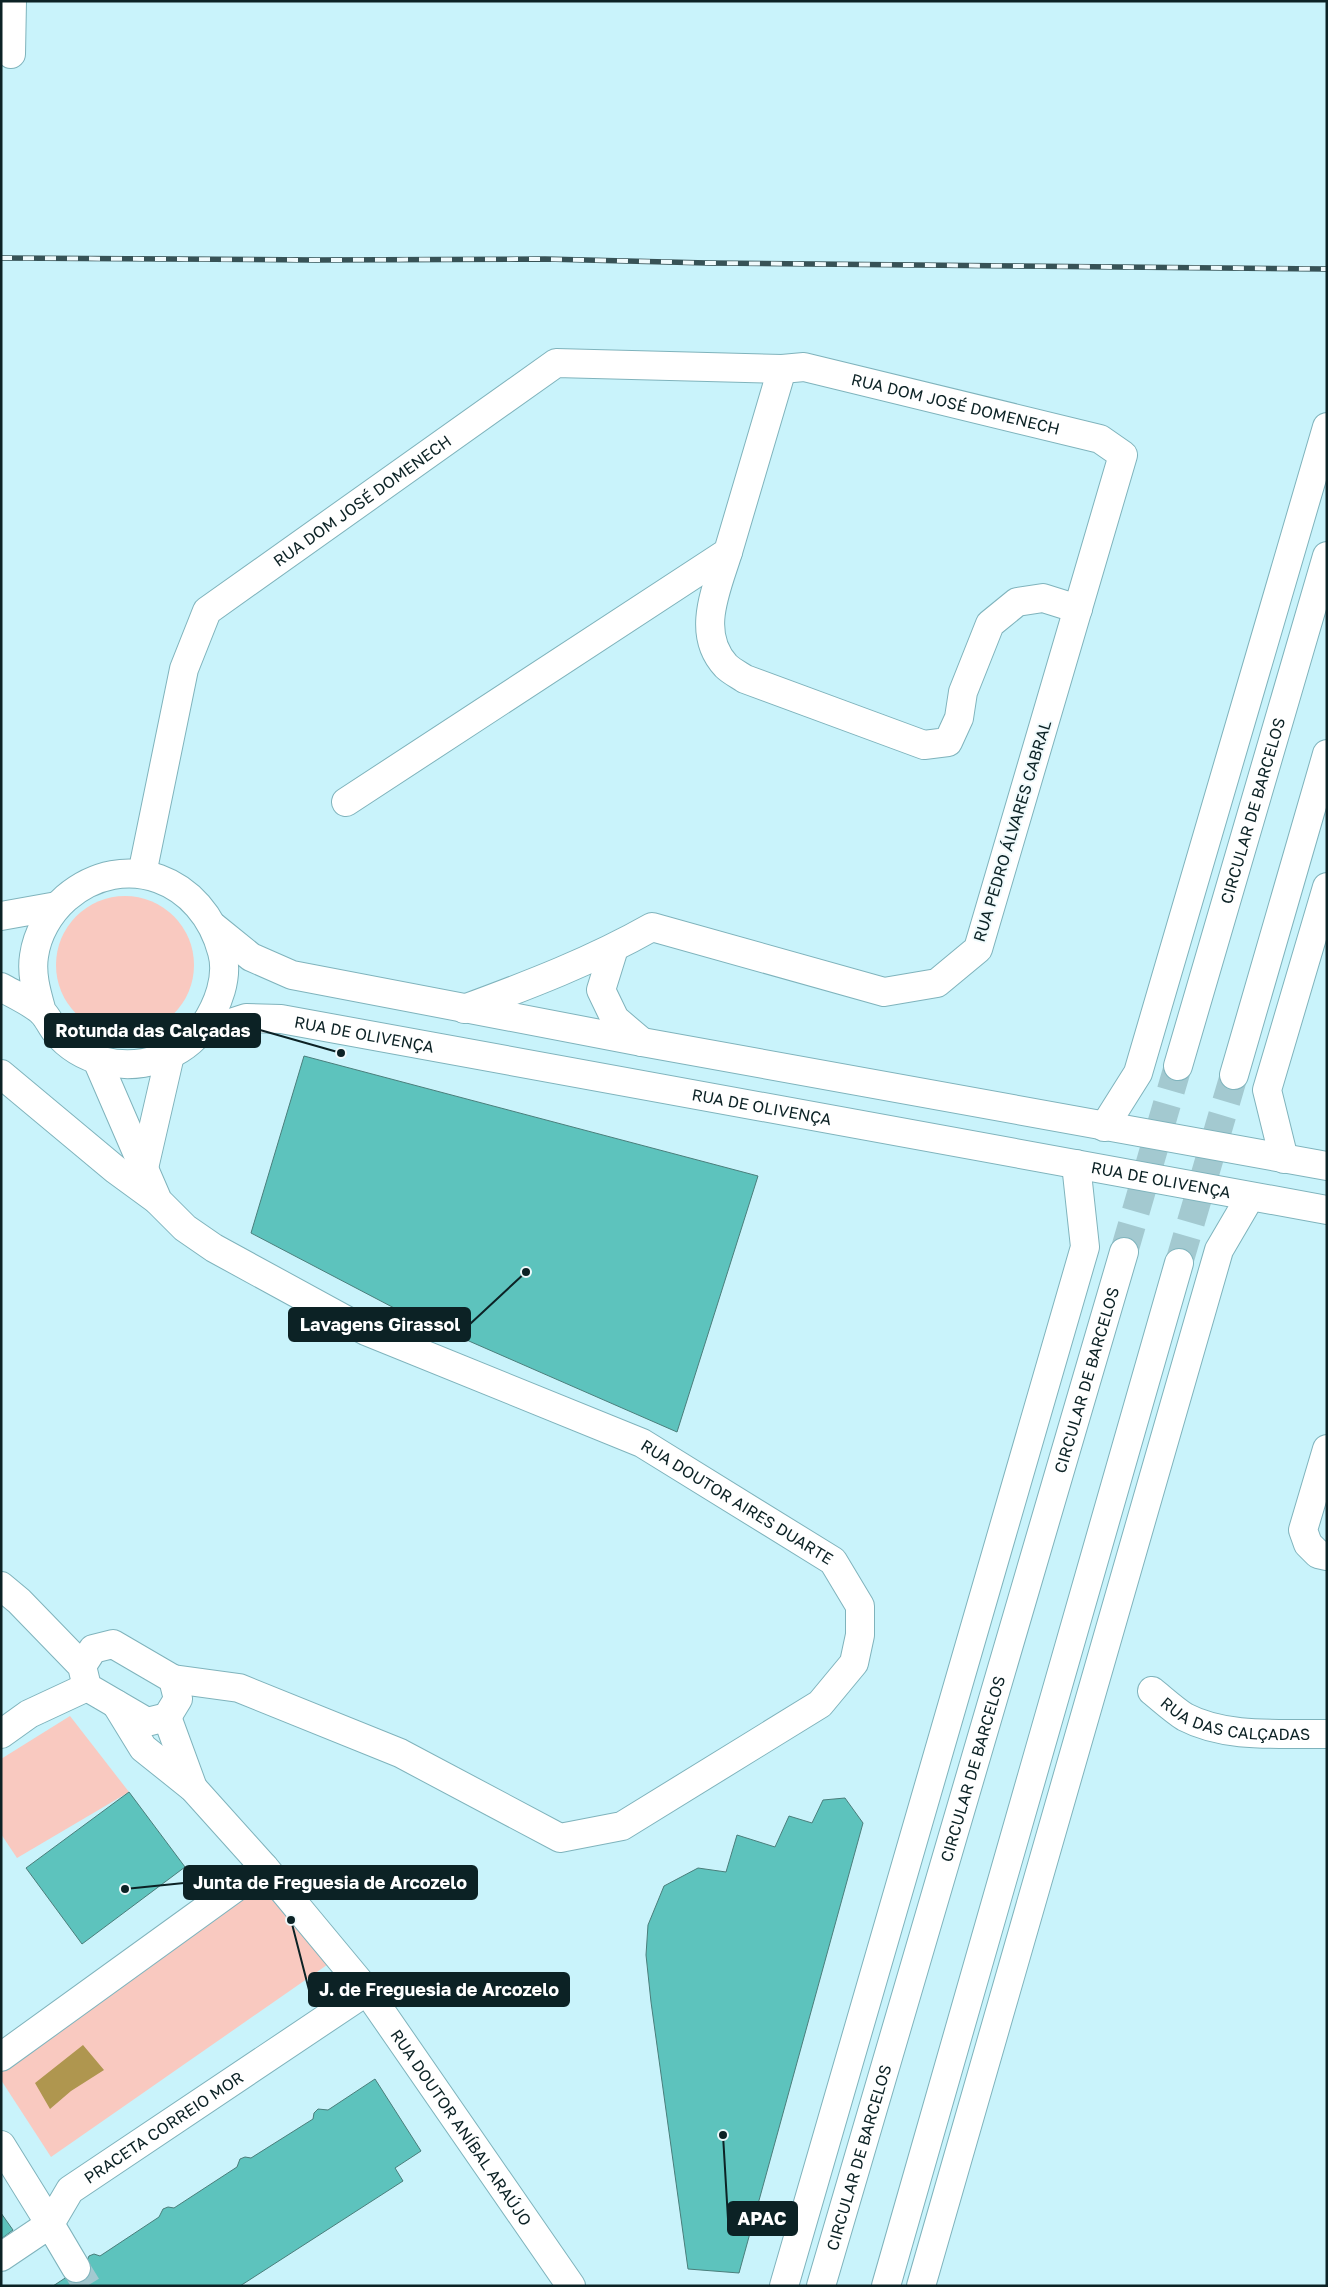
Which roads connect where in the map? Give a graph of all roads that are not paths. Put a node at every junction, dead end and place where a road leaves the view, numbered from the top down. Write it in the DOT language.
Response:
graph roads {
  1 [pos="12,1"];
  2 [pos="11,54"];
  3 [pos="782,369"];
  4 [pos="1327,427"];
  5 [pos="1123,455"];
  6 [pos="728,552"];
  7 [pos="1327,556"];
  8 [pos="1078,610"];
  9 [pos="1327,754"];
  10 [pos="346,802"];
  11 [pos="142,874"];
  12 [pos="1327,887"];
  13 [pos="57,906"];
  14 [pos="1,916"];
  15 [pos="214,927"];
  16 [pos="614,948"];
  17 [pos="1,987"];
  18 [pos="464,1009"];
  19 [pos="42,1012"];
  20 [pos="200,1033"];
  21 [pos="642,1042"];
  22 [pos="170,1055"];
  23 [pos="97,1060"];
  24 [pos="1178,1066"];
  25 [pos="1,1074"];
  26 [pos="1234,1075"];
  27 [pos="1104,1127"];
  28 [pos="1284,1159"];
  29 [pos="1076,1164"];
  30 [pos="1327,1166"];
  31 [pos="144,1168"];
  32 [pos="1250,1197"];
  33 [pos="158,1201"];
  34 [pos="1327,1210"];
  35 [pos="1124,1252"];
  36 [pos="1179,1262"];
  37 [pos="1327,1449"];
  38 [pos="1327,1556"];
  39 [pos="10,1593"];
  40 [pos="87,1667"];
  41 [pos="173,1679"];
  42 [pos="1152,1691"];
  43 [pos="116,1704"];
  44 [pos="167,1717"];
  45 [pos="1,1734"];
  46 [pos="1327,1734"];
  47 [pos="193,1788"];
  48 [pos="264,1867"];
  49 [pos="367,1991"];
  50 [pos="1,2057"];
  51 [pos="1,2145"];
  52 [pos="50,2224"];
  53 [pos="1,2256"];
  54 [pos="76,2268"];
  55 [pos="571,2286"];
  56 [pos="784,2286"];
  57 [pos="821,2286"];
  58 [pos="886,2286"];
  59 [pos="921,2286"];
  1 -- 2 [label="main road"];
  3 -- 5 [label="main road, RUA DOM JOSÉ DOMENECH"];
  3 -- 6 [label="main road"];
  3 -- 11 [label="main road, RUA DOM JOSÉ DOMENECH"];
  4 -- 27 [label="main road"];
  5 -- 8 [label="main road, RUA PEDRO ÁLVARES CABRAL"];
  6 -- 8 [label="main road"];
  6 -- 10 [label="main road"];
  7 -- 24 [label="main road, CIRCULAR DE BARCELOS"];
  8 -- 16 [label="main road, RUA PEDRO ÁLVARES CABRAL"];
  9 -- 26 [label="main road"];
  11 -- 13 [label="main road"];
  11 -- 15 [label="main road"];
  12 -- 28 [label="main road"];
  13 -- 14 [label="main road"];
  13 -- 19 [label="main road"];
  15 -- 18 [label="main road"];
  15 -- 20 [label="main road"];
  16 -- 18 [label="main road, RUA PEDRO ÁLVARES CABRAL"];
  16 -- 21 [label="main road"];
  17 -- 19 [label="main road"];
  18 -- 21 [label="main road"];
  19 -- 23 [label="main road"];
  20 -- 22 [label="main road"];
  20 -- 29 [label="main road, RUA DE OLIVENÇA"];
  21 -- 27 [label="main road"];
  22 -- 23 [label="main road"];
  22 -- 31 [label="main road"];
  23 -- 31 [label="main road, RUA DOUTOR AIRES DUARTE"];
  25 -- 33 [label="main road"];
  27 -- 28 [label="main road"];
  28 -- 30 [label="main road"];
  29 -- 32 [label="main road, RUA DE OLIVENÇA"];
  29 -- 56 [label="main road"];
  31 -- 33 [label="main road, RUA DOUTOR AIRES DUARTE"];
  32 -- 34 [label="main road, RUA DE OLIVENÇA"];
  32 -- 59 [label="main road"];
  33 -- 41 [label="main road, RUA DOUTOR AIRES DUARTE"];
  35 -- 57 [label="main road, CIRCULAR DE BARCELOS"];
  36 -- 58 [label="main road"];
  37 -- 38 [label="main road"];
  39 -- 40 [label="main road, RUA DOUTOR ANÍBAL ARAÚJO"];
  40 -- 41 [label="main road"];
  40 -- 43 [label="main road, RUA DOUTOR ANÍBAL ARAÚJO"];
  40 -- 45 [label="main road"];
  41 -- 44 [label="main road"];
  42 -- 46 [label="main road, RUA DAS CALÇADAS"];
  43 -- 44 [label="main road, RUA DOUTOR ANÍBAL ARAÚJO"];
  43 -- 47 [label="main road, RUA DOUTOR ANÍBAL ARAÚJO"];
  44 -- 47 [label="main road, RUA DOUTOR ANÍBAL ARAÚJO"];
  47 -- 48 [label="main road, RUA DOUTOR ANÍBAL ARAÚJO"];
  48 -- 49 [label="main road, RUA DOUTOR ANÍBAL ARAÚJO"];
  48 -- 50 [label="main road"];
  49 -- 52 [label="main road, PRACETA CORREIO MOR"];
  49 -- 55 [label="main road, RUA DOUTOR ANÍBAL ARAÚJO"];
  51 -- 52 [label="main road"];
  52 -- 53 [label="main road"];
  52 -- 54 [label="main road"];
}
